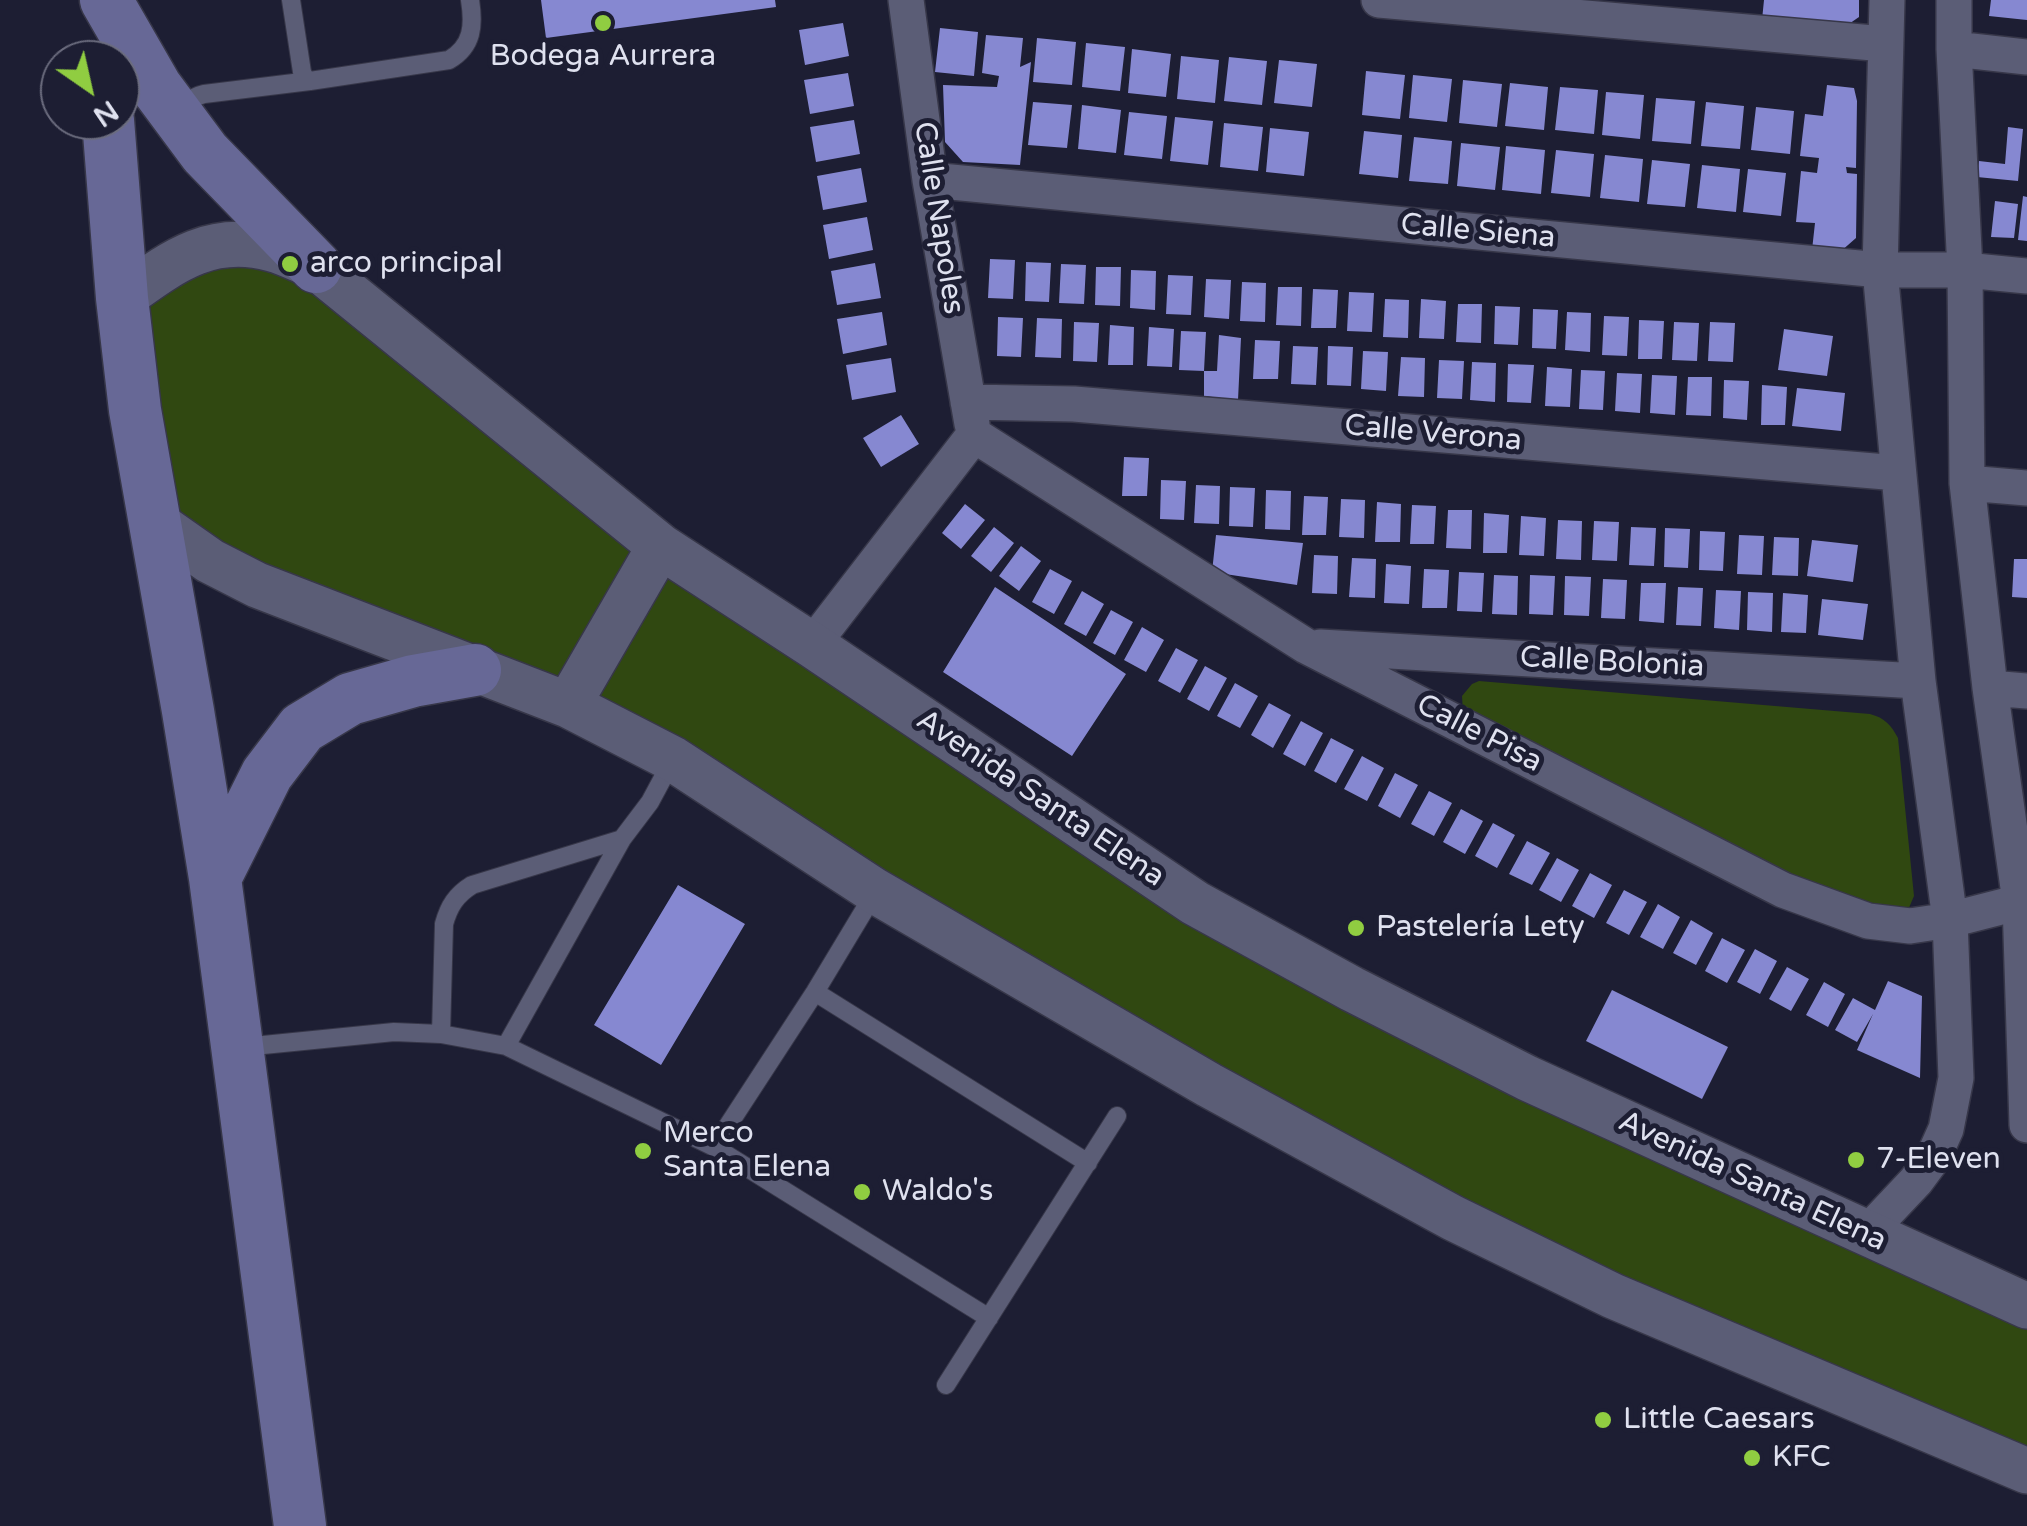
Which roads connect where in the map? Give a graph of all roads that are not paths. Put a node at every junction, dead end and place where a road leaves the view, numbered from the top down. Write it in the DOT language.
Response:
graph roads {
  1 [pos="98,0"];
  2 [pos="106,0"];
  3 [pos="470,0"];
  4 [pos="906,0"];
  5 [pos="1380,0"];
  6 [pos="1886,0"];
  7 [pos="1954,0"];
  8 [pos="297,1"];
  9 [pos="101,40"];
  10 [pos="1884,44"];
  11 [pos="1954,49"];
  12 [pos="2027,56"];
  13 [pos="310,81"];
  14 [pos="181,120"];
  15 [pos="110,140"];
  16 [pos="930,180"];
  17 [pos="316,267"];
  18 [pos="1880,270"];
  19 [pos="1964,270"];
  20 [pos="2027,276"];
  21 [pos="122,298"];
  22 [pos="971,419"];
  23 [pos="1898,473"];
  24 [pos="1967,483"];
  25 [pos="2027,488"];
  26 [pos="156,524"];
  27 [pos="660,546"];
  28 [pos="812,645"];
  29 [pos="1306,646"];
  30 [pos="476,670"];
  31 [pos="1918,680"];
  32 [pos="1990,688"];
  33 [pos="2027,690"];
  34 [pos="568,705"];
  35 [pos="673,759"];
  36 [pos="622,839"];
  37 [pos="215,878"];
  38 [pos="875,891"];
  39 [pos="2023,903"];
  40 [pos="1950,920"];
  41 [pos="816,992"];
  42 [pos="441,1034"];
  43 [pos="506,1046"];
  44 [pos="238,1047"];
  45 [pos="2027,1112"];
  46 [pos="1117,1116"];
  47 [pos="2027,1125"];
  48 [pos="714,1147"];
  49 [pos="1088,1163"];
  50 [pos="1866,1234"];
  51 [pos="2027,1306"];
  52 [pos="988,1318"];
  53 [pos="946,1385"];
  54 [pos="2027,1471"];
  55 [pos="300,1526"];
  1 -- 9 [label="main road"];
  2 -- 14 [label="main road"];
  3 -- 13 [label="lane"];
  4 -- 16 [label="street, Calle Napoles"];
  5 -- 10 [label="street"];
  6 -- 10 [label="street"];
  7 -- 11 [label="street"];
  8 -- 13 [label="lane"];
  10 -- 18 [label="street"];
  11 -- 12 [label="street"];
  11 -- 19 [label="street"];
  13 -- 14 [label="lane"];
  14 -- 17 [label="main road"];
  15 -- 21 [label="main road"];
  16 -- 18 [label="street, Calle Siena"];
  16 -- 22 [label="street, Calle Napoles"];
  17 -- 21 [label="street, Avenida Santa Elena"];
  17 -- 27 [label="street, Avenida Santa Elena"];
  18 -- 19 [label="street, Calle Siena"];
  18 -- 23 [label="street"];
  19 -- 20 [label="street, Calle Siena"];
  19 -- 24 [label="street"];
  21 -- 26 [label="main road"];
  22 -- 23 [label="street, Calle Verona"];
  22 -- 28 [label="street"];
  22 -- 29 [label="street, Calle Pisa"];
  23 -- 31 [label="street"];
  24 -- 25 [label="street"];
  24 -- 32 [label="street"];
  26 -- 30 [label="street"];
  26 -- 37 [label="main road"];
  27 -- 28 [label="street, Avenida Santa Elena"];
  27 -- 34 [label="street"];
  28 -- 50 [label="street, Avenida Santa Elena"];
  29 -- 31 [label="street, Calle Bolonia"];
  29 -- 40 [label="street, Calle Pisa"];
  30 -- 34 [label="street"];
  30 -- 37 [label="main road"];
  31 -- 40 [label="street"];
  32 -- 33 [label="street"];
  32 -- 39 [label="street"];
  34 -- 35 [label="street"];
  35 -- 36 [label="lane"];
  35 -- 38 [label="street"];
  36 -- 42 [label="lane"];
  36 -- 43 [label="lane"];
  37 -- 44 [label="main road"];
  38 -- 41 [label="lane"];
  38 -- 54 [label="street"];
  39 -- 40 [label="street, Calle Pisa"];
  39 -- 45 [label="street"];
  40 -- 50 [label="street"];
  41 -- 48 [label="lane"];
  41 -- 49 [label="lane"];
  42 -- 43 [label="lane"];
  42 -- 44 [label="lane"];
  43 -- 48 [label="lane"];
  44 -- 55 [label="main road"];
  45 -- 47 [label="street"];
  46 -- 49 [label="lane"];
  48 -- 52 [label="lane"];
  49 -- 52 [label="lane"];
  50 -- 51 [label="street, Avenida Santa Elena"];
  52 -- 53 [label="lane"];
}
